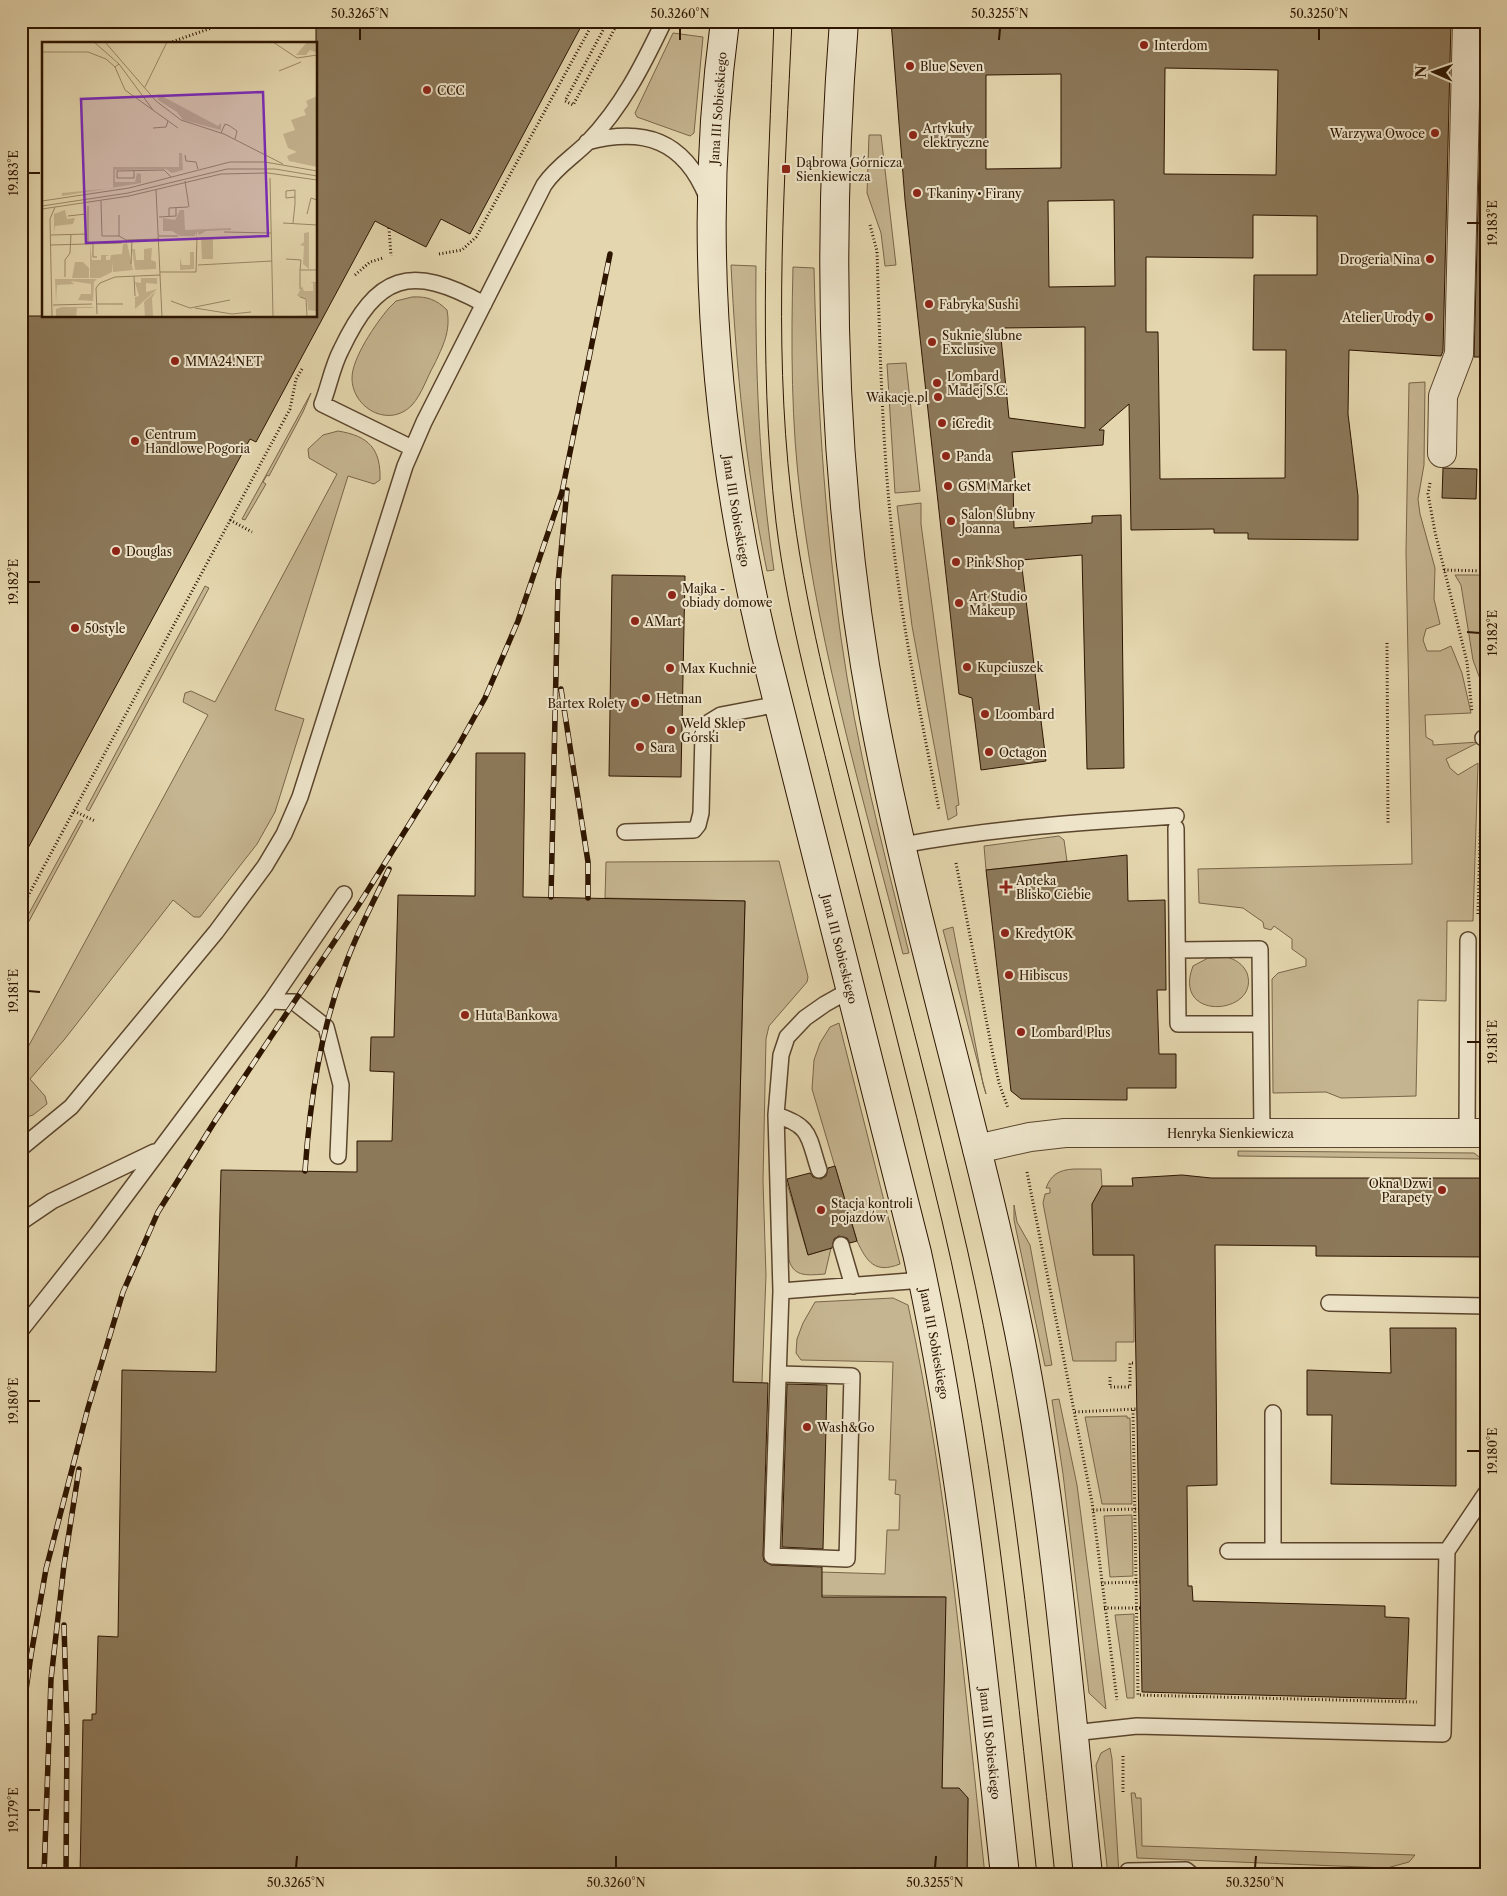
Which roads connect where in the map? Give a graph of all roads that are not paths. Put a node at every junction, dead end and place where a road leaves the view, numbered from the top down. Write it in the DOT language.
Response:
graph roads {
  1 [pos="664,21"];
  2 [pos="725,21"];
  3 [pos="844,21"];
  4 [pos="1467,21"];
  5 [pos="587,142"];
  6 [pos="712,210"];
  7 [pos="484,304"];
  8 [pos="412,448"];
  9 [pos="1442,452"];
  10 [pos="778,704"];
  11 [pos="625,832"];
  12 [pos="902,845"];
  13 [pos="344,894"];
  14 [pos="1468,940"];
  15 [pos="1178,950"];
  16 [pos="850,990"];
  17 [pos="271,1001"];
  18 [pos="1260,1024"];
  19 [pos="776,1115"];
  20 [pos="1262,1132"];
  21 [pos="1476,1133"];
  22 [pos="21,1148"];
  23 [pos="977,1149"];
  24 [pos="157,1150"];
  25 [pos="338,1156"];
  26 [pos="819,1170"];
  27 [pos="21,1222"];
  28 [pos="842,1245"];
  29 [pos="923,1280"];
  30 [pos="854,1286"];
  31 [pos="781,1291"];
  32 [pos="1329,1303"];
  33 [pos="1486,1306"];
  34 [pos="21,1330"];
  35 [pos="779,1374"];
  36 [pos="1273,1412"];
  37 [pos="1486,1493"];
  38 [pos="1228,1551"];
  39 [pos="1273,1551"];
  40 [pos="1447,1551"];
  41 [pos="1073,1733"];
  42 [pos="1128,1871"];
  43 [pos="1004,1875"];
  44 [pos="1088,1875"];
  45 [pos="1192,1875"];
  1 -- 5 [label="lane"];
  2 -- 6 [label="main road, Jana III Sobieskiego"];
  3 -- 12 [label="main road"];
  4 -- 9 [label="main road"];
  5 -- 6 [label="lane"];
  5 -- 7 [label="lane"];
  6 -- 10 [label="main road, Jana III Sobieskiego"];
  7 -- 8 [label="lane"];
  7 -- 8 [label="lane"];
  8 -- 22 [label="lane"];
  10 -- 11 [label="lane"];
  10 -- 16 [label="main road, Jana III Sobieskiego"];
  12 -- 15 [label="lane"];
  12 -- 23 [label="main road"];
  13 -- 17 [label="lane"];
  14 -- 21 [label="lane"];
  15 -- 18 [label="lane"];
  15 -- 18 [label="lane"];
  16 -- 19 [label="lane"];
  16 -- 29 [label="main road, Jana III Sobieskiego"];
  17 -- 24 [label="lane"];
  17 -- 25 [label="lane"];
  18 -- 20 [label="lane"];
  19 -- 26 [label="lane"];
  19 -- 31 [label="lane"];
  20 -- 21 [label="main road, Henryka Sienkiewicza"];
  20 -- 23 [label="main road, Henryka Sienkiewicza"];
  23 -- 41 [label="main road"];
  24 -- 27 [label="lane"];
  24 -- 34 [label="lane"];
  28 -- 30 [label="lane"];
  29 -- 30 [label="lane"];
  29 -- 43 [label="main road, Jana III Sobieskiego"];
  30 -- 31 [label="lane"];
  31 -- 35 [label="lane"];
  32 -- 33 [label="lane"];
  35 -- 35 [label="lane"];
  36 -- 39 [label="lane"];
  37 -- 40 [label="lane"];
  38 -- 39 [label="lane"];
  39 -- 40 [label="lane"];
  40 -- 41 [label="lane"];
  41 -- 44 [label="main road"];
  42 -- 45 [label="lane"];
}
